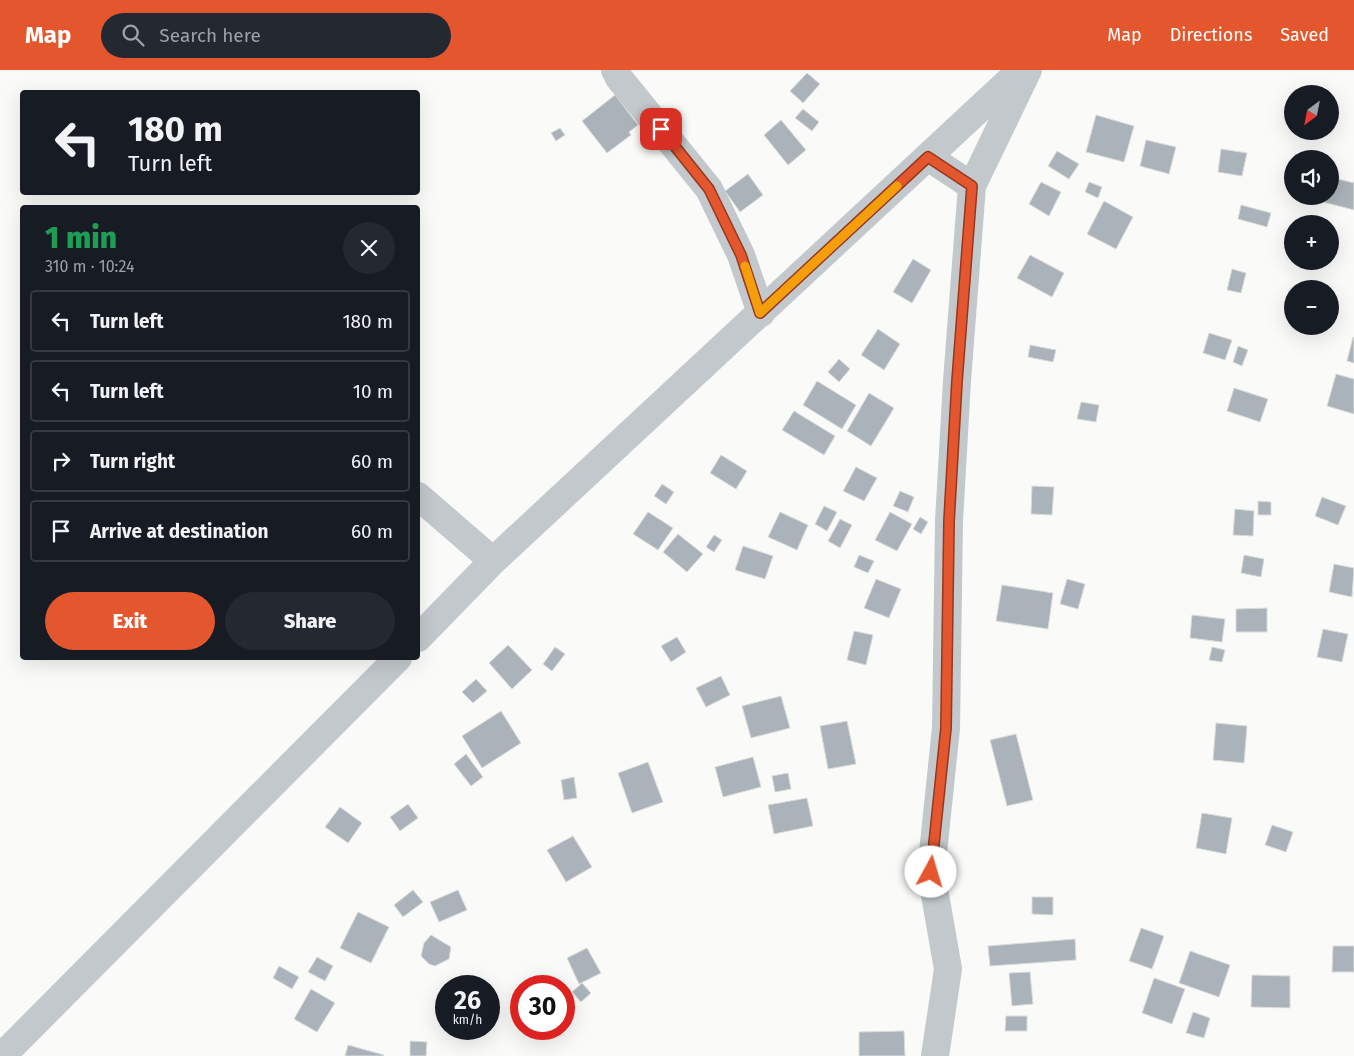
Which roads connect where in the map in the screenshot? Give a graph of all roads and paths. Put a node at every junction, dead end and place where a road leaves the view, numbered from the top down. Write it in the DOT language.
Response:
graph roads {
  1 [pos="615,70"];
  2 [pos="1021,70"];
  3 [pos="1028,70"];
  4 [pos="928,157"];
  5 [pos="972,186"];
  6 [pos="760,313"];
  7 [pos="420,498"];
  8 [pos="493,561"];
  9 [pos="420,636"];
  10 [pos="396,660"];
  11 [pos="2,1056"];
  12 [pos="935,1056"];
  1 -- 6 [label="street"];
  2 -- 4 [label="street"];
  3 -- 5 [label="street"];
  4 -- 5 [label="street"];
  4 -- 6 [label="street"];
  5 -- 12 [label="street"];
  6 -- 8 [label="street"];
  7 -- 8 [label="street"];
  8 -- 9 [label="street"];
  10 -- 11 [label="street"];
}
